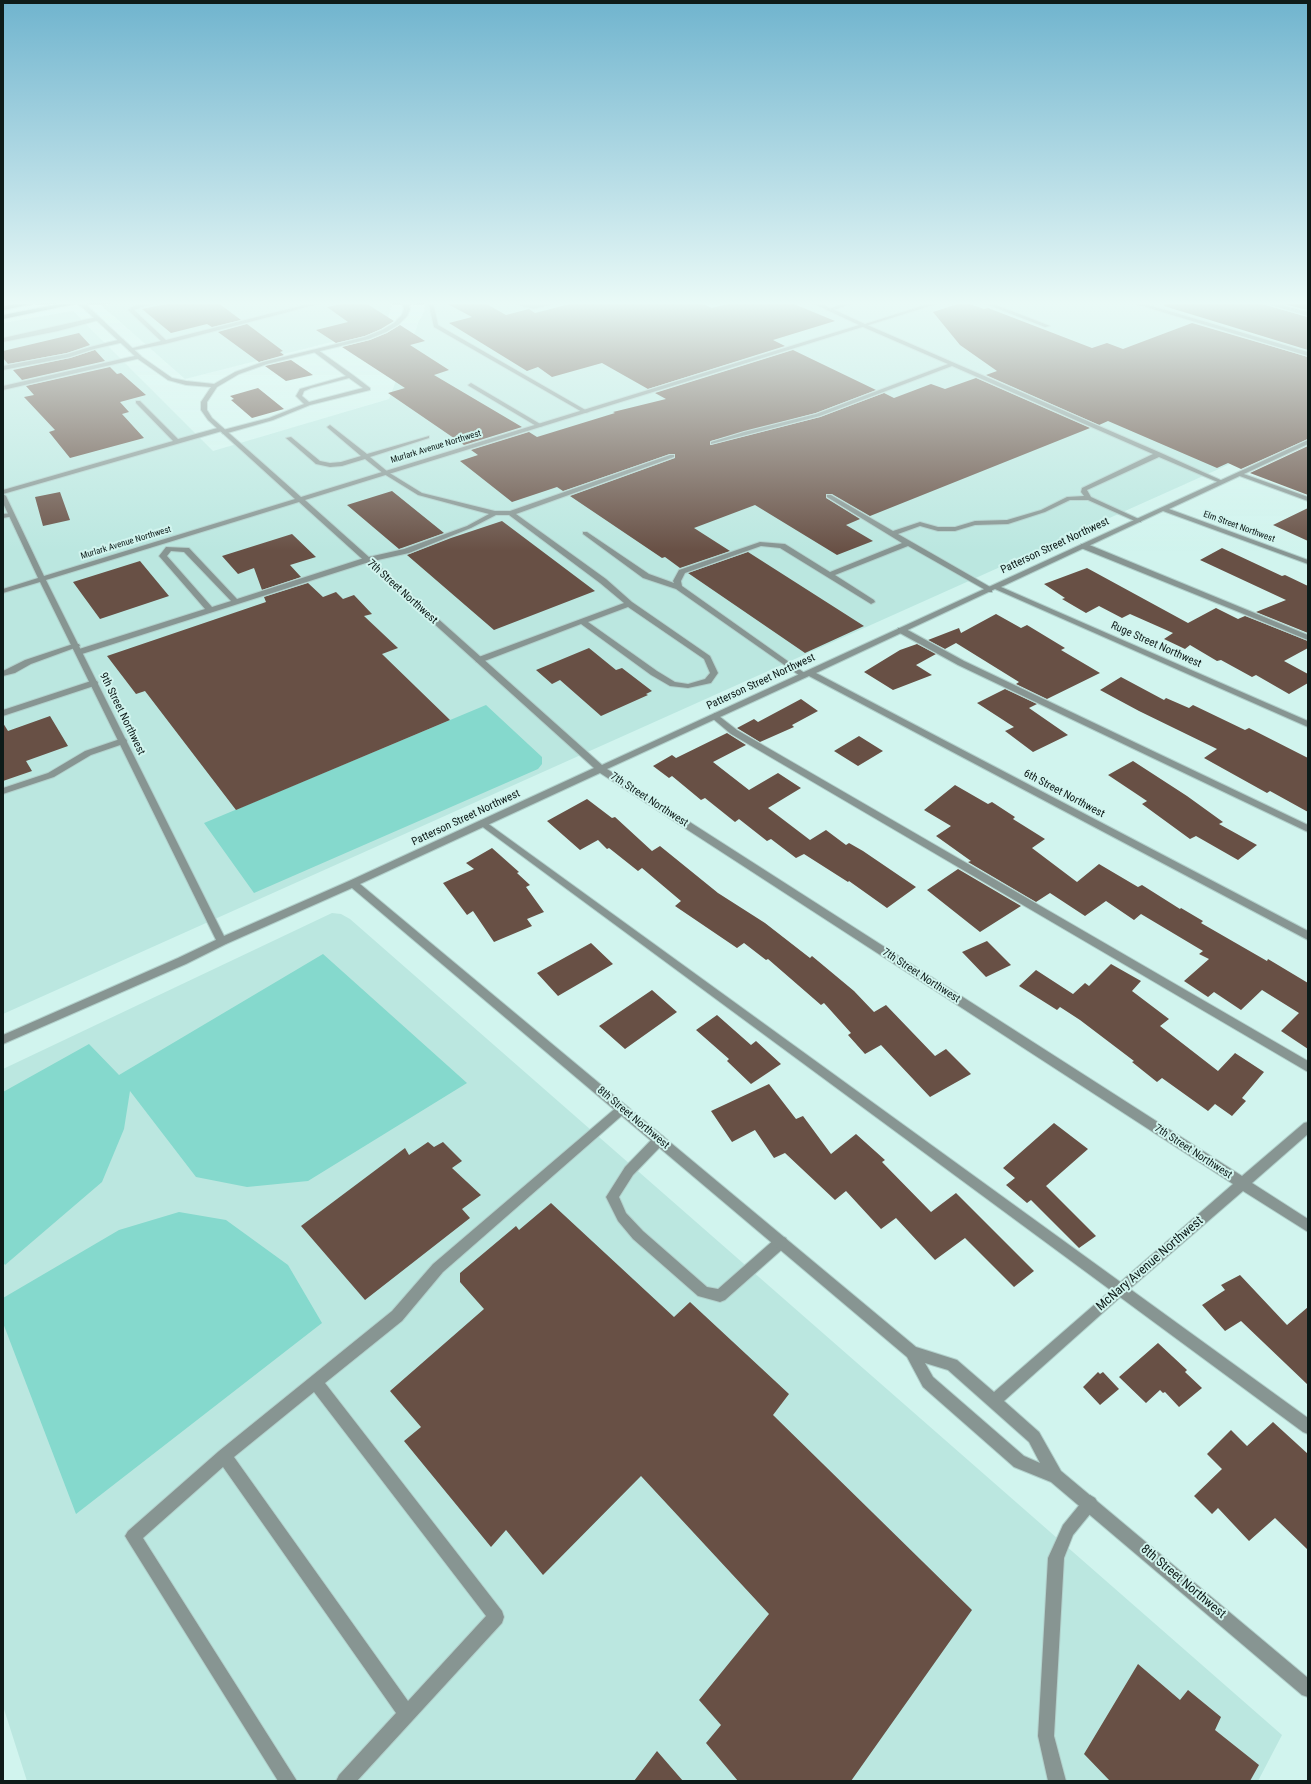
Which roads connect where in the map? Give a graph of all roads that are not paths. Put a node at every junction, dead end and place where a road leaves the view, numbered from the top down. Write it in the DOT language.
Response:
graph roads {
  1 [pos="19,384"];
  2 [pos="198,384"];
  3 [pos="218,384"];
  4 [pos="319,384"];
  5 [pos="362,384"];
  6 [pos="536,384"];
  7 [pos="676,384"];
  8 [pos="899,384"];
  9 [pos="999,384"];
  10 [pos="471,385"];
  11 [pos="215,386"];
  12 [pos="3,388"];
  13 [pos="138,402"];
  14 [pos="308,404"];
  15 [pos="586,412"];
  16 [pos="540,426"];
  17 [pos="330,427"];
  18 [pos="222,431"];
  19 [pos="289,438"];
  20 [pos="427,438"];
  21 [pos="177,442"];
  22 [pos="713,443"];
  23 [pos="1308,443"];
  24 [pos="1159,454"];
  25 [pos="672,456"];
  26 [pos="366,457"];
  27 [pos="386,473"];
  28 [pos="1239,474"];
  29 [pos="1222,482"];
  30 [pos="3,492"];
  31 [pos="3,496"];
  32 [pos="830,496"];
  33 [pos="1089,498"];
  34 [pos="1308,499"];
  35 [pos="300,500"];
  36 [pos="1163,509"];
  37 [pos="495,513"];
  38 [pos="511,513"];
  39 [pos="7,515"];
  40 [pos="1139,521"];
  41 [pos="585,533"];
  42 [pos="892,534"];
  43 [pos="164,541"];
  44 [pos="908,544"];
  45 [pos="1084,546"];
  46 [pos="169,549"];
  47 [pos="367,560"];
  48 [pos="1308,562"];
  49 [pos="829,575"];
  50 [pos="42,579"];
  51 [pos="679,586"];
  52 [pos="992,588"];
  53 [pos="3,591"];
  54 [pos="236,602"];
  55 [pos="871,602"];
  56 [pos="629,604"];
  57 [pos="210,610"];
  58 [pos="583,622"];
  59 [pos="901,630"];
  60 [pos="1308,638"];
  61 [pos="77,649"];
  62 [pos="479,660"];
  63 [pos="3,674"];
  64 [pos="806,674"];
  65 [pos="94,683"];
  66 [pos="3,713"];
  67 [pos="715,716"];
  68 [pos="1308,724"];
  69 [pos="123,741"];
  70 [pos="601,769"];
  71 [pos="3,791"];
  72 [pos="483,824"];
  73 [pos="1308,830"];
  74 [pos="353,883"];
  75 [pos="1308,936"];
  76 [pos="222,941"];
  77 [pos="3,1040"];
  78 [pos="1308,1066"];
  79 [pos="622,1109"];
  80 [pos="1308,1127"];
  81 [pos="659,1140"];
  82 [pos="1242,1184"];
  83 [pos="1308,1226"];
  84 [pos="781,1242"];
  85 [pos="1120,1289"];
  86 [pos="912,1352"];
  87 [pos="316,1381"];
  88 [pos="993,1402"];
  89 [pos="1308,1427"];
  90 [pos="224,1456"];
  91 [pos="1056,1476"];
  92 [pos="1090,1504"];
  93 [pos="1308,1689"];
  94 [pos="407,1714"];
  95 [pos="288,1781"];
  96 [pos="345,1781"];
  97 [pos="1057,1781"];
  1 -- 12 [label="street"];
  2 -- 11 [label="street"];
  3 -- 11 [label="street"];
  4 -- 14 [label="street"];
  5 -- 14 [label="street"];
  6 -- 15 [label="street"];
  7 -- 15 [label="street, Murlark Avenue Northwest"];
  8 -- 22 [label="street"];
  9 -- 24 [label="street"];
  10 -- 16 [label="street"];
  11 -- 18 [label="street, 7th Street Northwest"];
  13 -- 21 [label="street"];
  14 -- 18 [label="street"];
  15 -- 16 [label="street, Murlark Avenue Northwest"];
  16 -- 27 [label="street, Murlark Avenue Northwest"];
  17 -- 26 [label="street"];
  18 -- 21 [label="street"];
  18 -- 35 [label="street, 7th Street Northwest"];
  19 -- 26 [label="street"];
  20 -- 26 [label="street"];
  21 -- 30 [label="street"];
  23 -- 28 [label="street, Patterson Street Northwest"];
  24 -- 29 [label="street"];
  24 -- 33 [label="street"];
  25 -- 38 [label="street"];
  26 -- 27 [label="street"];
  27 -- 35 [label="street, Murlark Avenue Northwest"];
  27 -- 37 [label="street"];
  28 -- 29 [label="street, Patterson Street Northwest"];
  28 -- 34 [label="street"];
  29 -- 36 [label="street, Patterson Street Northwest"];
  31 -- 39 [label="street, 9th Street Northwest"];
  32 -- 42 [label="street, Ruge Street Northwest"];
  33 -- 40 [label="street"];
  33 -- 42 [label="street"];
  35 -- 43 [label="street, Murlark Avenue Northwest"];
  35 -- 47 [label="street, 7th Street Northwest"];
  36 -- 40 [label="street, Patterson Street Northwest"];
  36 -- 48 [label="street, Elm Street Northwest"];
  37 -- 38 [label="street"];
  37 -- 47 [label="street"];
  38 -- 56 [label="street"];
  39 -- 50 [label="street, 9th Street Northwest"];
  40 -- 45 [label="street, Patterson Street Northwest"];
  41 -- 51 [label="street, 6th Street Northwest"];
  42 -- 44 [label="street, Ruge Street Northwest"];
  43 -- 46 [label="street"];
  43 -- 50 [label="street, Murlark Avenue Northwest"];
  44 -- 49 [label="street"];
  44 -- 52 [label="street, Ruge Street Northwest"];
  45 -- 52 [label="street, Patterson Street Northwest"];
  45 -- 60 [label="street"];
  46 -- 54 [label="street"];
  46 -- 57 [label="street"];
  47 -- 54 [label="street"];
  47 -- 62 [label="street, 7th Street Northwest"];
  49 -- 51 [label="street"];
  49 -- 55 [label="street"];
  50 -- 53 [label="street, Murlark Avenue Northwest"];
  50 -- 61 [label="street, 9th Street Northwest"];
  51 -- 64 [label="street, 6th Street Northwest"];
  52 -- 59 [label="street, Patterson Street Northwest"];
  52 -- 68 [label="street, Ruge Street Northwest"];
  54 -- 57 [label="street"];
  56 -- 58 [label="street"];
  56 -- 58 [label="street"];
  57 -- 61 [label="street"];
  58 -- 62 [label="street"];
  59 -- 64 [label="street, Patterson Street Northwest"];
  59 -- 73 [label="street"];
  61 -- 63 [label="street"];
  61 -- 65 [label="street, 9th Street Northwest"];
  62 -- 70 [label="street, 7th Street Northwest"];
  64 -- 67 [label="street, Patterson Street Northwest"];
  64 -- 75 [label="street, 6th Street Northwest"];
  65 -- 66 [label="street"];
  65 -- 69 [label="street, 9th Street Northwest"];
  67 -- 70 [label="street, Patterson Street Northwest"];
  67 -- 78 [label="street"];
  69 -- 71 [label="street"];
  69 -- 76 [label="street, 9th Street Northwest"];
  70 -- 72 [label="street, Patterson Street Northwest"];
  70 -- 82 [label="street, 7th Street Northwest"];
  72 -- 74 [label="street, Patterson Street Northwest"];
  72 -- 85 [label="street"];
  74 -- 76 [label="street, Patterson Street Northwest"];
  74 -- 79 [label="street, 8th Street Northwest"];
  76 -- 77 [label="street, Patterson Street Northwest"];
  79 -- 81 [label="street, 8th Street Northwest"];
  79 -- 87 [label="street"];
  80 -- 82 [label="street, McNary Avenue Northwest"];
  81 -- 84 [label="street, 8th Street Northwest"];
  81 -- 84 [label="street"];
  82 -- 83 [label="street, 7th Street Northwest"];
  82 -- 85 [label="street, McNary Avenue Northwest"];
  84 -- 86 [label="street, 8th Street Northwest"];
  85 -- 88 [label="street, McNary Avenue Northwest"];
  85 -- 89 [label="street"];
  86 -- 88 [label="street, 8th Street Northwest"];
  86 -- 91 [label="street, 8th Street Northwest"];
  87 -- 90 [label="street"];
  87 -- 94 [label="street"];
  88 -- 91 [label="street, 8th Street Northwest"];
  90 -- 94 [label="street"];
  90 -- 95 [label="street"];
  91 -- 92 [label="street, 8th Street Northwest"];
  92 -- 93 [label="street, 8th Street Northwest"];
  92 -- 97 [label="street"];
  94 -- 96 [label="street"];
}
